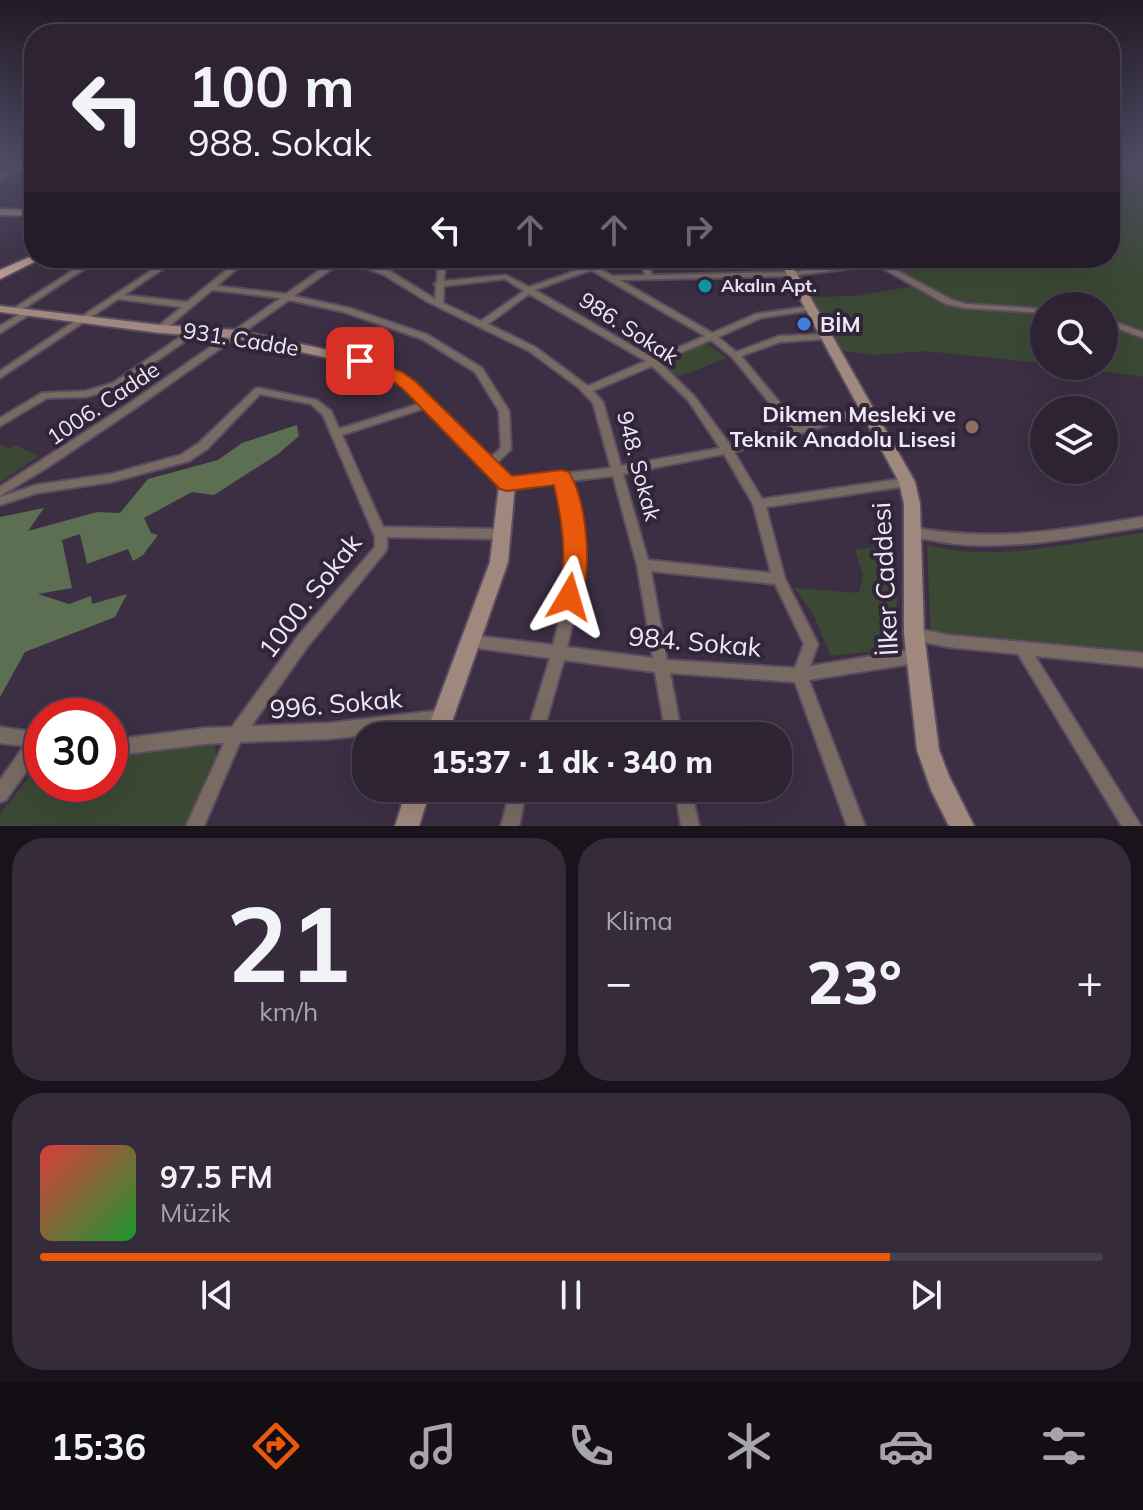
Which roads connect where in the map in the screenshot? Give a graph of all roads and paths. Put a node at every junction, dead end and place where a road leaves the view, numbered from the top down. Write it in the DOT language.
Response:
graph roads {
  1 [pos="24,208"];
  2 [pos="0,212"];
  3 [pos="16,213"];
  4 [pos="24,213"];
  5 [pos="24,263"];
  6 [pos="81,268"];
  7 [pos="160,268"];
  8 [pos="233,268"];
  9 [pos="334,268"];
  10 [pos="373,268"];
  11 [pos="440,268"];
  12 [pos="589,268"];
  13 [pos="594,268"];
  14 [pos="647,268"];
  15 [pos="789,268"];
  16 [pos="831,268"];
  17 [pos="889,268"];
  18 [pos="792,274"];
  19 [pos="0,275"];
  20 [pos="649,277"];
  21 [pos="612,278"];
  22 [pos="438,284"];
  23 [pos="209,287"];
  24 [pos="531,289"];
  25 [pos="118,297"];
  26 [pos="288,297"];
  27 [pos="439,304"];
  28 [pos="188,305"];
  29 [pos="812,308"];
  30 [pos="1030,310"];
  31 [pos="14,311"];
  32 [pos="84,320"];
  33 [pos="483,324"];
  34 [pos="1118,325"];
  35 [pos="160,329"];
  36 [pos="0,330"];
  37 [pos="195,330"];
  38 [pos="237,334"];
  39 [pos="710,335"];
  40 [pos="1143,335"];
  41 [pos="825,336"];
  42 [pos="735,355"];
  43 [pos="653,362"];
  44 [pos="0,375"];
  45 [pos="587,390"];
  46 [pos="428,404"];
  47 [pos="867,409"];
  48 [pos="0,423"];
  49 [pos="798,431"];
  50 [pos="336,433"];
  51 [pos="727,449"];
  52 [pos="489,464"];
  53 [pos="618,471"];
  54 [pos="562,477"];
  55 [pos="907,482"];
  56 [pos="507,484"];
  57 [pos="0,492"];
  58 [pos="0,501"];
  59 [pos="759,504"];
  60 [pos="1143,522"];
  61 [pos="379,532"];
  62 [pos="912,532"];
  63 [pos="503,534"];
  64 [pos="643,565"];
  65 [pos="779,579"];
  66 [pos="470,641"];
  67 [pos="915,645"];
  68 [pos="1023,649"];
  69 [pos="558,652"];
  70 [pos="1141,662"];
  71 [pos="661,666"];
  72 [pos="800,675"];
  73 [pos="442,718"];
  74 [pos="441,722"];
  75 [pos="538,722"];
  76 [pos="671,722"];
  77 [pos="0,735"];
  78 [pos="235,736"];
  79 [pos="24,739"];
  80 [pos="128,746"];
  81 [pos="24,762"];
  82 [pos="0,794"];
  83 [pos="415,802"];
  84 [pos="516,802"];
  85 [pos="686,802"];
  86 [pos="195,826"];
  87 [pos="407,826"];
  88 [pos="510,826"];
  89 [pos="690,826"];
  90 [pos="856,826"];
  91 [pos="962,826"];
  92 [pos="1132,826"];
  1 -- 3 [label="main road"];
  2 -- 3 [label="main road"];
  3 -- 4 [label="main road"];
  5 -- 19 [label="main road"];
  6 -- 31 [label="street"];
  7 -- 25 [label="street"];
  8 -- 23 [label="street"];
  9 -- 26 [label="street, 1006. Cadde"];
  10 -- 27 [label="street, 948. Sokak"];
  11 -- 22 [label="street"];
  12 -- 24 [label="street"];
  13 -- 21 [label="street"];
  14 -- 20 [label="street"];
  15 -- 18 [label="main road, İlker Caddesi"];
  16 -- 18 [label="street"];
  17 -- 30 [label="street"];
  18 -- 20 [label="street"];
  18 -- 29 [label="main road, İlker Caddesi"];
  20 -- 21 [label="street"];
  21 -- 39 [label="street"];
  22 -- 24 [label="street, 986. Sokak"];
  22 -- 27 [label="street"];
  23 -- 26 [label="street"];
  23 -- 28 [label="street"];
  24 -- 33 [label="street"];
  24 -- 43 [label="street, 986. Sokak"];
  25 -- 28 [label="street"];
  25 -- 32 [label="street"];
  26 -- 38 [label="street, 1006. Cadde"];
  26 -- 52 [label="street"];
  27 -- 33 [label="street, 948. Sokak"];
  28 -- 35 [label="street"];
  29 -- 39 [label="street"];
  29 -- 41 [label="main road, İlker Caddesi"];
  31 -- 32 [label="main road, 931. Cadde"];
  31 -- 36 [label="street"];
  32 -- 35 [label="main road, 931. Cadde"];
  32 -- 44 [label="street"];
  33 -- 45 [label="street, 948. Sokak"];
  34 -- 40 [label="street"];
  35 -- 37 [label="main road, 931. Cadde"];
  37 -- 38 [label="main road, 931. Cadde"];
  37 -- 48 [label="street"];
  38 -- 46 [label="main road, 931. Cadde"];
  38 -- 57 [label="street, 1006. Cadde"];
  39 -- 42 [label="street"];
  39 -- 43 [label="street"];
  41 -- 42 [label="street"];
  41 -- 47 [label="main road, İlker Caddesi"];
  42 -- 49 [label="street"];
  43 -- 45 [label="street"];
  43 -- 51 [label="street, 986. Sokak"];
  45 -- 53 [label="street, 948. Sokak"];
  46 -- 50 [label="street"];
  46 -- 52 [label="main road, 931. Cadde"];
  47 -- 49 [label="street"];
  47 -- 55 [label="main road, İlker Caddesi"];
  49 -- 51 [label="street"];
  50 -- 58 [label="street, 1000. Sokak"];
  50 -- 61 [label="street, 1000. Sokak"];
  51 -- 53 [label="street"];
  51 -- 59 [label="street, 986. Sokak"];
  52 -- 56 [label="main road, 931. Cadde"];
  53 -- 54 [label="street"];
  53 -- 64 [label="street, 948. Sokak"];
  54 -- 56 [label="street"];
  54 -- 69 [label="street"];
  55 -- 59 [label="street"];
  55 -- 62 [label="main road, İlker Caddesi"];
  56 -- 63 [label="main road"];
  59 -- 65 [label="street, 986. Sokak"];
  60 -- 62 [label="street"];
  61 -- 63 [label="street"];
  61 -- 78 [label="street, 1000. Sokak"];
  62 -- 67 [label="main road, İlker Caddesi"];
  63 -- 66 [label="main road"];
  64 -- 65 [label="street"];
  64 -- 71 [label="street, 948. Sokak"];
  65 -- 72 [label="street, 986. Sokak"];
  66 -- 69 [label="street, 984. Sokak"];
  66 -- 73 [label="main road"];
  67 -- 68 [label="street"];
  67 -- 72 [label="street, 984. Sokak"];
  67 -- 91 [label="main road, İlker Caddesi"];
  68 -- 70 [label="street"];
  68 -- 92 [label="street"];
  69 -- 71 [label="street, 984. Sokak"];
  69 -- 75 [label="street"];
  71 -- 72 [label="street, 984. Sokak"];
  71 -- 76 [label="street, 948. Sokak"];
  72 -- 90 [label="street"];
  73 -- 74 [label="main road"];
  73 -- 78 [label="street, 996. Sokak"];
  77 -- 79 [label="street"];
  78 -- 80 [label="street, 996. Sokak"];
  78 -- 86 [label="street, 1000. Sokak"];
  81 -- 82 [label="street"];
  83 -- 87 [label="main road"];
  84 -- 88 [label="street"];
  85 -- 89 [label="street"];
}
